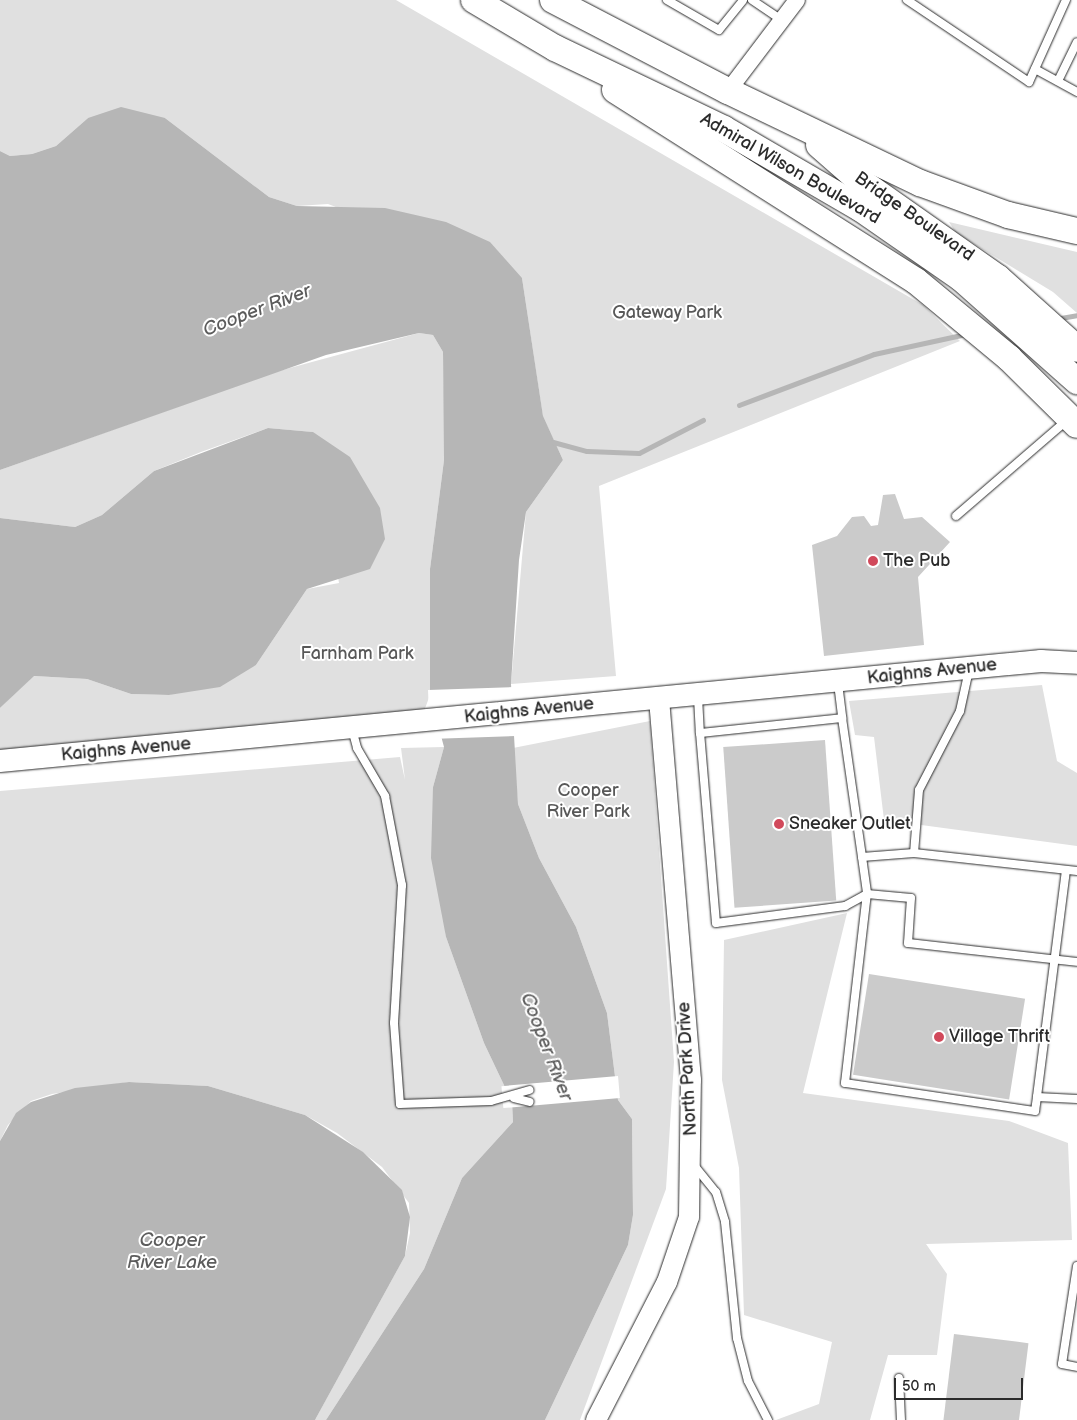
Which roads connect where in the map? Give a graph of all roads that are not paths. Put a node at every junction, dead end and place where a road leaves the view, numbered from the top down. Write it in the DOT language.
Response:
graph roads {
  1 [pos="474,0"];
  2 [pos="554,0"];
  3 [pos="667,0"];
  4 [pos="743,0"];
  5 [pos="752,0"];
  6 [pos="797,0"];
  7 [pos="908,0"];
  8 [pos="1066,0"];
  9 [pos="782,20"];
  10 [pos="1077,42"];
  11 [pos="555,48"];
  12 [pos="1035,69"];
  13 [pos="1058,81"];
  14 [pos="728,91"];
  15 [pos="1077,92"];
  16 [pos="796,125"];
  17 [pos="1077,231"];
  18 [pos="1077,348"];
  19 [pos="1077,381"];
  20 [pos="1074,421"];
  21 [pos="956,516"];
  22 [pos="1070,658"];
  23 [pos="970,668"];
  24 [pos="838,681"];
  25 [pos="698,695"];
  26 [pos="659,698"];
  27 [pos="842,718"];
  28 [pos="352,728"];
  29 [pos="700,733"];
  30 [pos="0,761"];
  31 [pos="914,853"];
  32 [pos="862,857"];
  33 [pos="1066,870"];
  34 [pos="1077,871"];
  35 [pos="867,894"];
  36 [pos="1052,959"];
  37 [pos="1077,962"];
  38 [pos="529,1090"];
  39 [pos="1037,1097"];
  40 [pos="514,1098"];
  41 [pos="1077,1099"];
  42 [pos="530,1102"];
  43 [pos="692,1163"];
  44 [pos="1077,1266"];
  45 [pos="1077,1367"];
  46 [pos="900,1378"];
  47 [pos="596,1420"];
  48 [pos="768,1420"];
  49 [pos="901,1420"];
  1 -- 11 [label="highway, Admiral Wilson Boulevard"];
  2 -- 14 [label="highway, Admiral Wilson Boulevard"];
  3 -- 4 [label="lane"];
  5 -- 9 [label="lane"];
  6 -- 9 [label="street"];
  7 -- 12 [label="lane"];
  8 -- 12 [label="lane"];
  9 -- 14 [label="street"];
  10 -- 13 [label="lane"];
  11 -- 19 [label="highway, Admiral Wilson Boulevard"];
  11 -- 20 [label="highway"];
  12 -- 13 [label="lane"];
  13 -- 15 [label="lane"];
  14 -- 16 [label="highway, Admiral Wilson Boulevard"];
  16 -- 17 [label="highway, Admiral Wilson Boulevard"];
  16 -- 18 [label="highway, Bridge Boulevard"];
  20 -- 21 [label="lane"];
  22 -- 23 [label="main road, Kaighns Avenue"];
  23 -- 24 [label="main road, Kaighns Avenue"];
  23 -- 31 [label="lane"];
  24 -- 25 [label="main road, Kaighns Avenue"];
  24 -- 27 [label="lane"];
  25 -- 26 [label="main road, Kaighns Avenue"];
  25 -- 29 [label="lane"];
  26 -- 28 [label="main road, Kaighns Avenue"];
  26 -- 43 [label="street, North Park Drive"];
  27 -- 29 [label="lane"];
  27 -- 32 [label="lane"];
  28 -- 30 [label="main road, Kaighns Avenue"];
  28 -- 40 [label="lane"];
  29 -- 35 [label="lane"];
  31 -- 32 [label="lane"];
  31 -- 33 [label="lane"];
  32 -- 35 [label="lane"];
  33 -- 34 [label="lane"];
  33 -- 36 [label="lane"];
  35 -- 36 [label="lane"];
  35 -- 39 [label="lane"];
  36 -- 37 [label="lane"];
  36 -- 39 [label="lane"];
  38 -- 40 [label="lane"];
  39 -- 41 [label="lane"];
  40 -- 42 [label="lane"];
  43 -- 47 [label="street, North Park Drive"];
  43 -- 48 [label="lane"];
  44 -- 45 [label="lane"];
  46 -- 49 [label="lane"];
}
